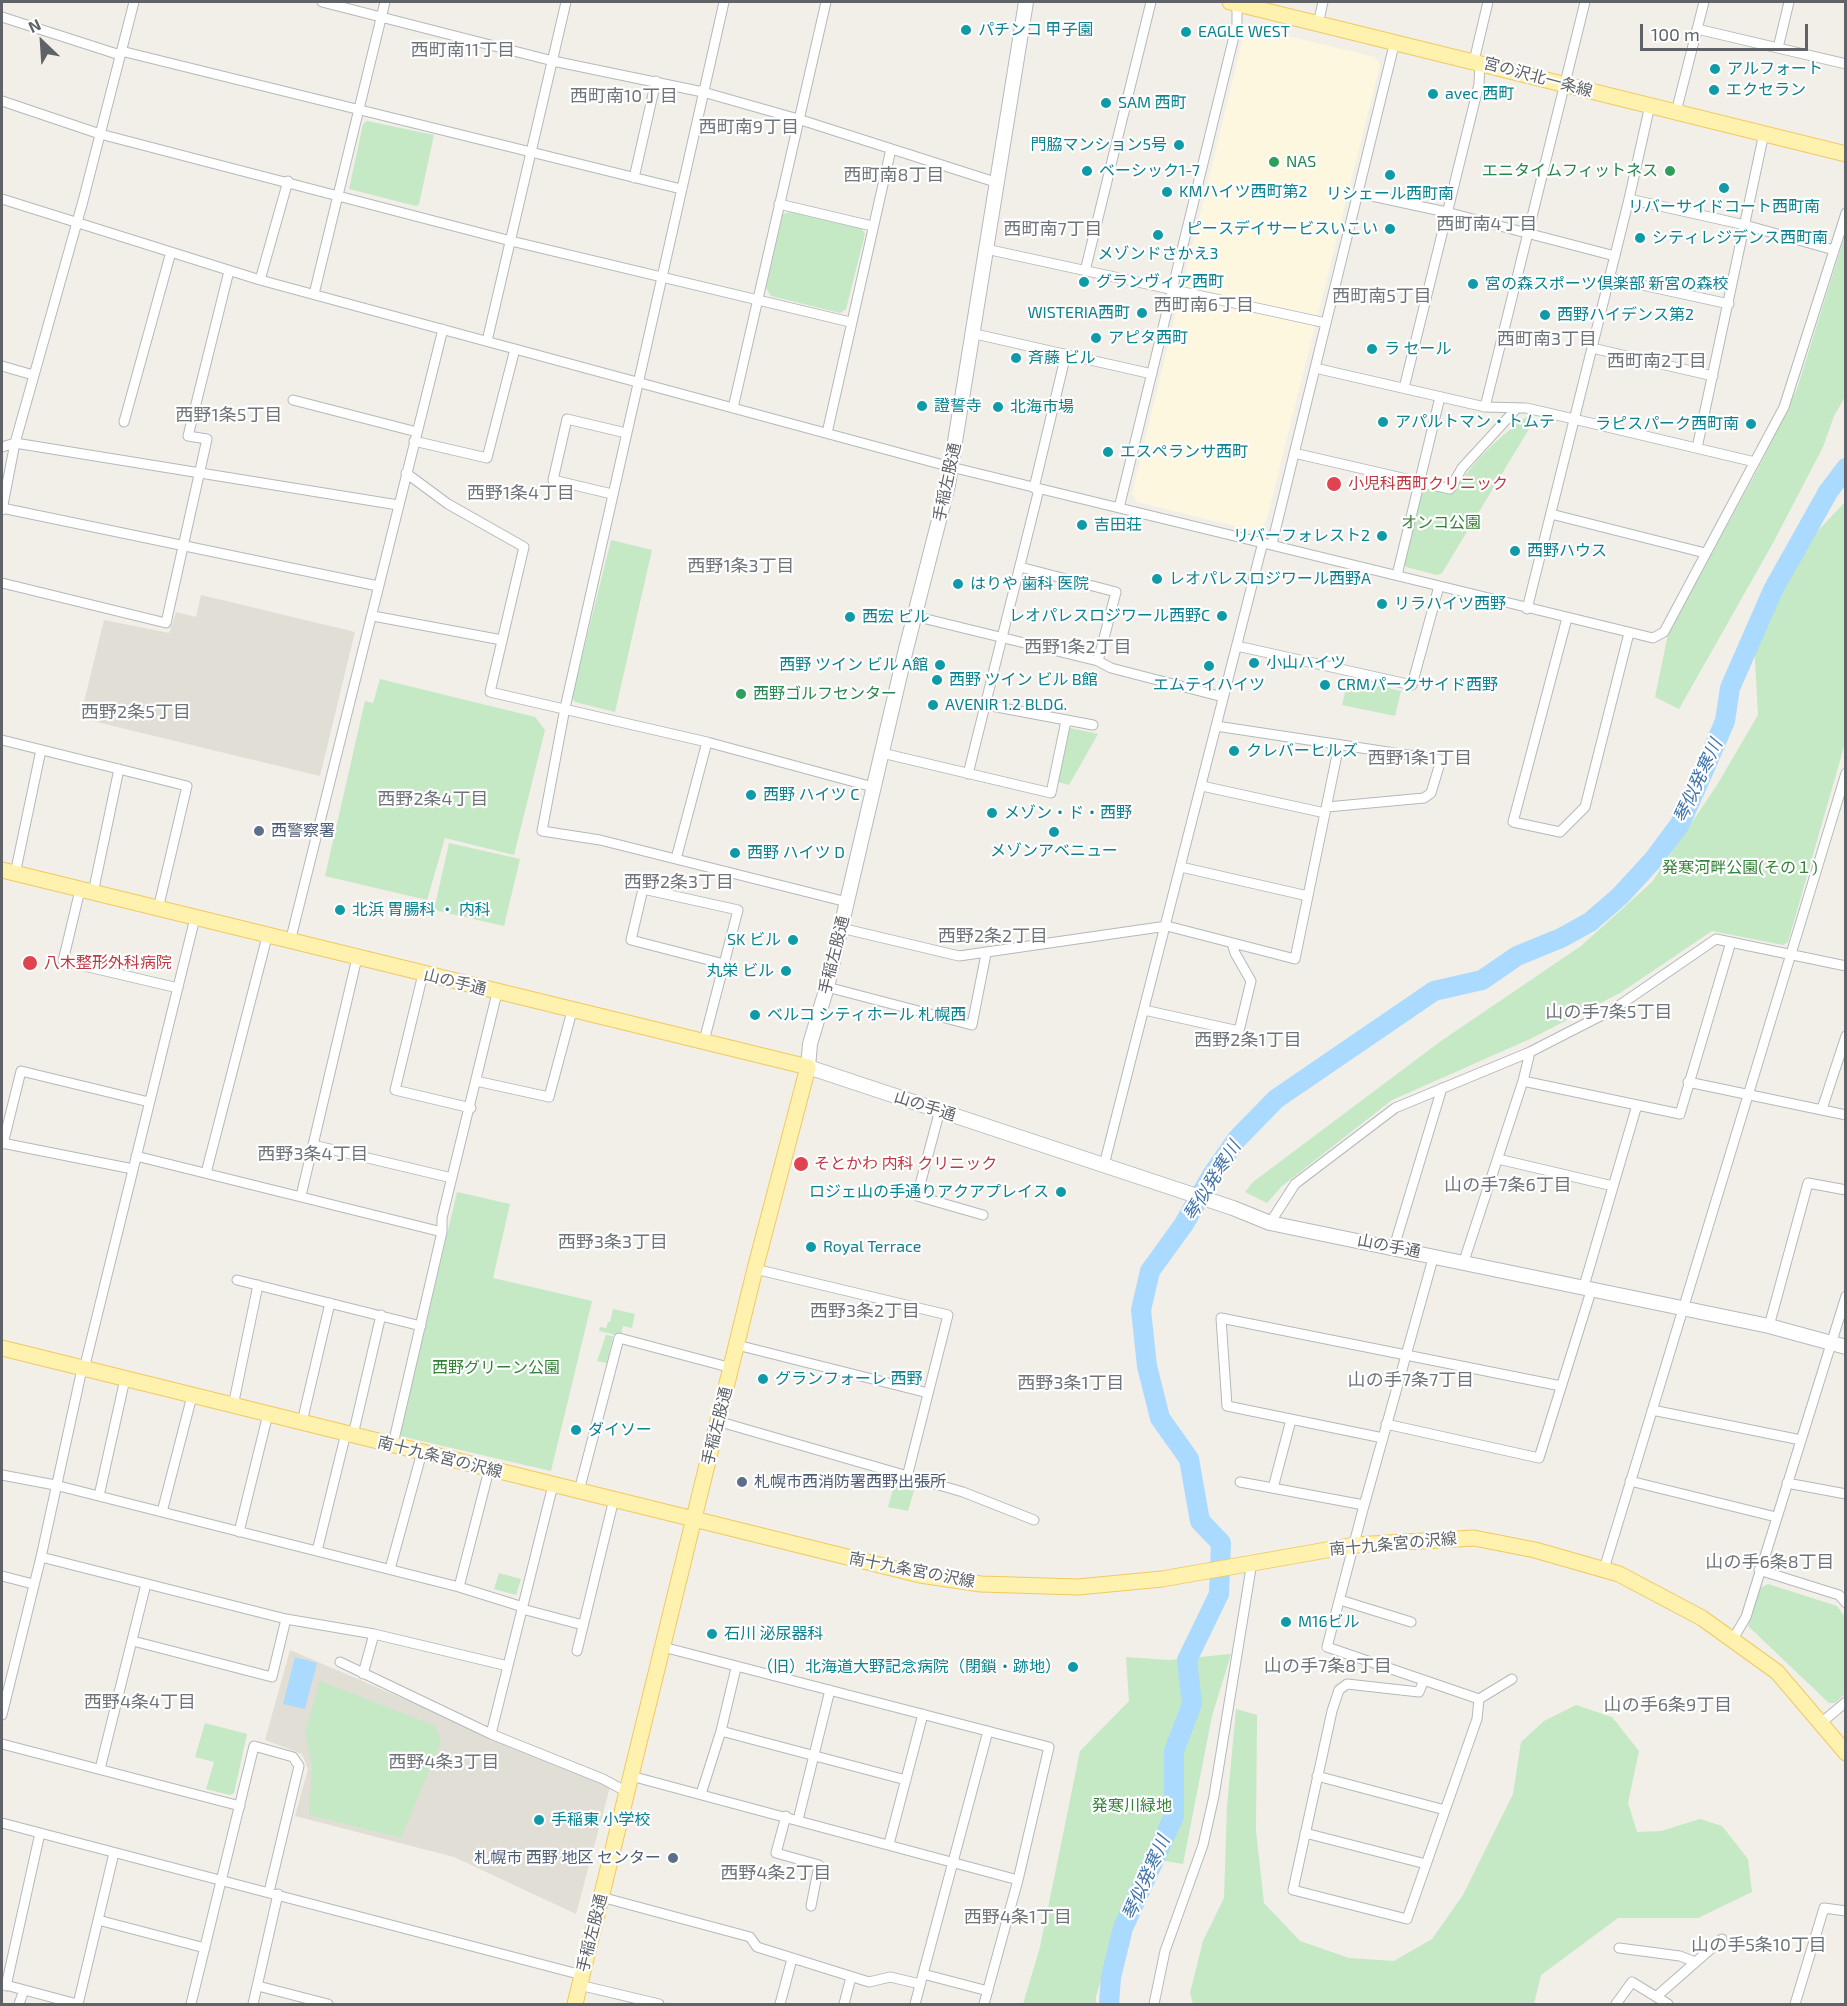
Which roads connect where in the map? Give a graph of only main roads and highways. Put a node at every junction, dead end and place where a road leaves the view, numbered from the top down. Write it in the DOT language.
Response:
graph roads {
  1 [pos="1234,2"];
  2 [pos="1845,154"];
  3 [pos="8,872"];
  4 [pos="808,1067"];
  5 [pos="2,1348"];
  6 [pos="695,1518"];
  7 [pos="1845,1753"];
  8 [pos="574,2004"];
  1 -- 2 [label="main road, 宮の沢北一条線"];
  3 -- 4 [label="main road, 山の手通"];
  4 -- 6 [label="main road, 手稲左股通"];
  5 -- 6 [label="main road, 南十九条宮の沢線"];
  6 -- 7 [label="main road, 南十九条宮の沢線"];
  6 -- 8 [label="main road, 手稲左股通"];
}
